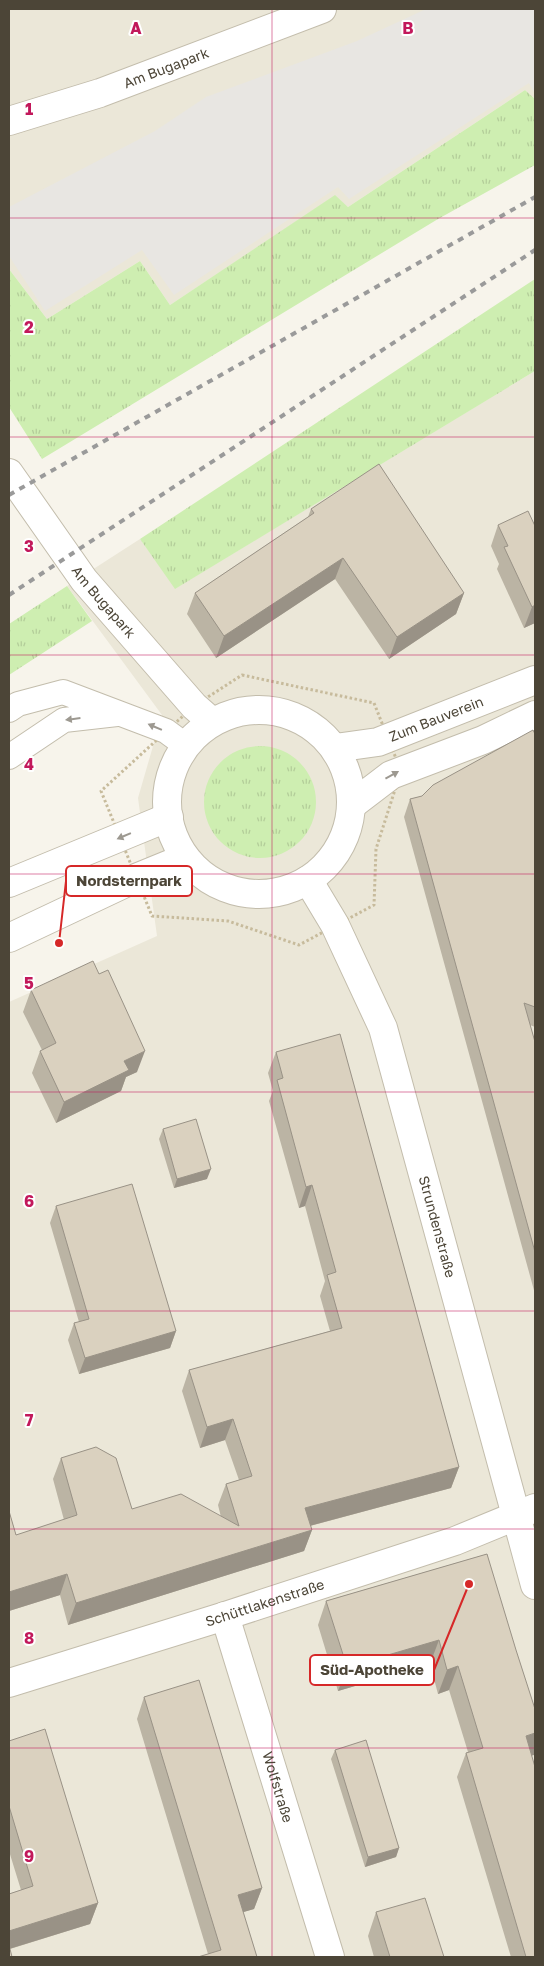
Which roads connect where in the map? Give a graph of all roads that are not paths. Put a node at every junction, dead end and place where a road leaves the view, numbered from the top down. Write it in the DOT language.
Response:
graph roads {
  1 [pos="322,9"];
  2 [pos="9,121"];
  3 [pos="9,473"];
  4 [pos="535,680"];
  5 [pos="9,710"];
  6 [pos="122,713"];
  7 [pos="202,713"];
  8 [pos="535,715"];
  9 [pos="175,738"];
  10 [pos="335,748"];
  11 [pos="9,757"];
  12 [pos="353,804"];
  13 [pos="169,817"];
  14 [pos="185,858"];
  15 [pos="308,880"];
  16 [pos="9,883"];
  17 [pos="9,938"];
  18 [pos="526,1512"];
  19 [pos="535,1585"];
  20 [pos="225,1616"];
  21 [pos="9,1683"];
  22 [pos="330,1957"];
  1 -- 2 [label="street, Am Bugapark"];
  3 -- 7 [label="street, Am Bugapark"];
  4 -- 10 [label="street, Zum Bauverein"];
  5 -- 6 [label="lane"];
  9 -- 6 [label="lane, one-way"];
  6 -- 11 [label="lane, one-way"];
  7 -- 9 [label="street"];
  7 -- 10 [label="street"];
  12 -- 8 [label="street, one-way"];
  9 -- 13 [label="street"];
  10 -- 12 [label="street"];
  12 -- 15 [label="street"];
  13 -- 14 [label="street"];
  13 -- 16 [label="street, one-way"];
  14 -- 15 [label="street"];
  14 -- 17 [label="street"];
  15 -- 18 [label="street, Strundenstraße"];
  18 -- 19 [label="street, Strundenstraße"];
  18 -- 20 [label="street, Schüttlakenstraße"];
  20 -- 21 [label="street, Schüttlakenstraße"];
  20 -- 22 [label="street, Wolfstraße"];
}
